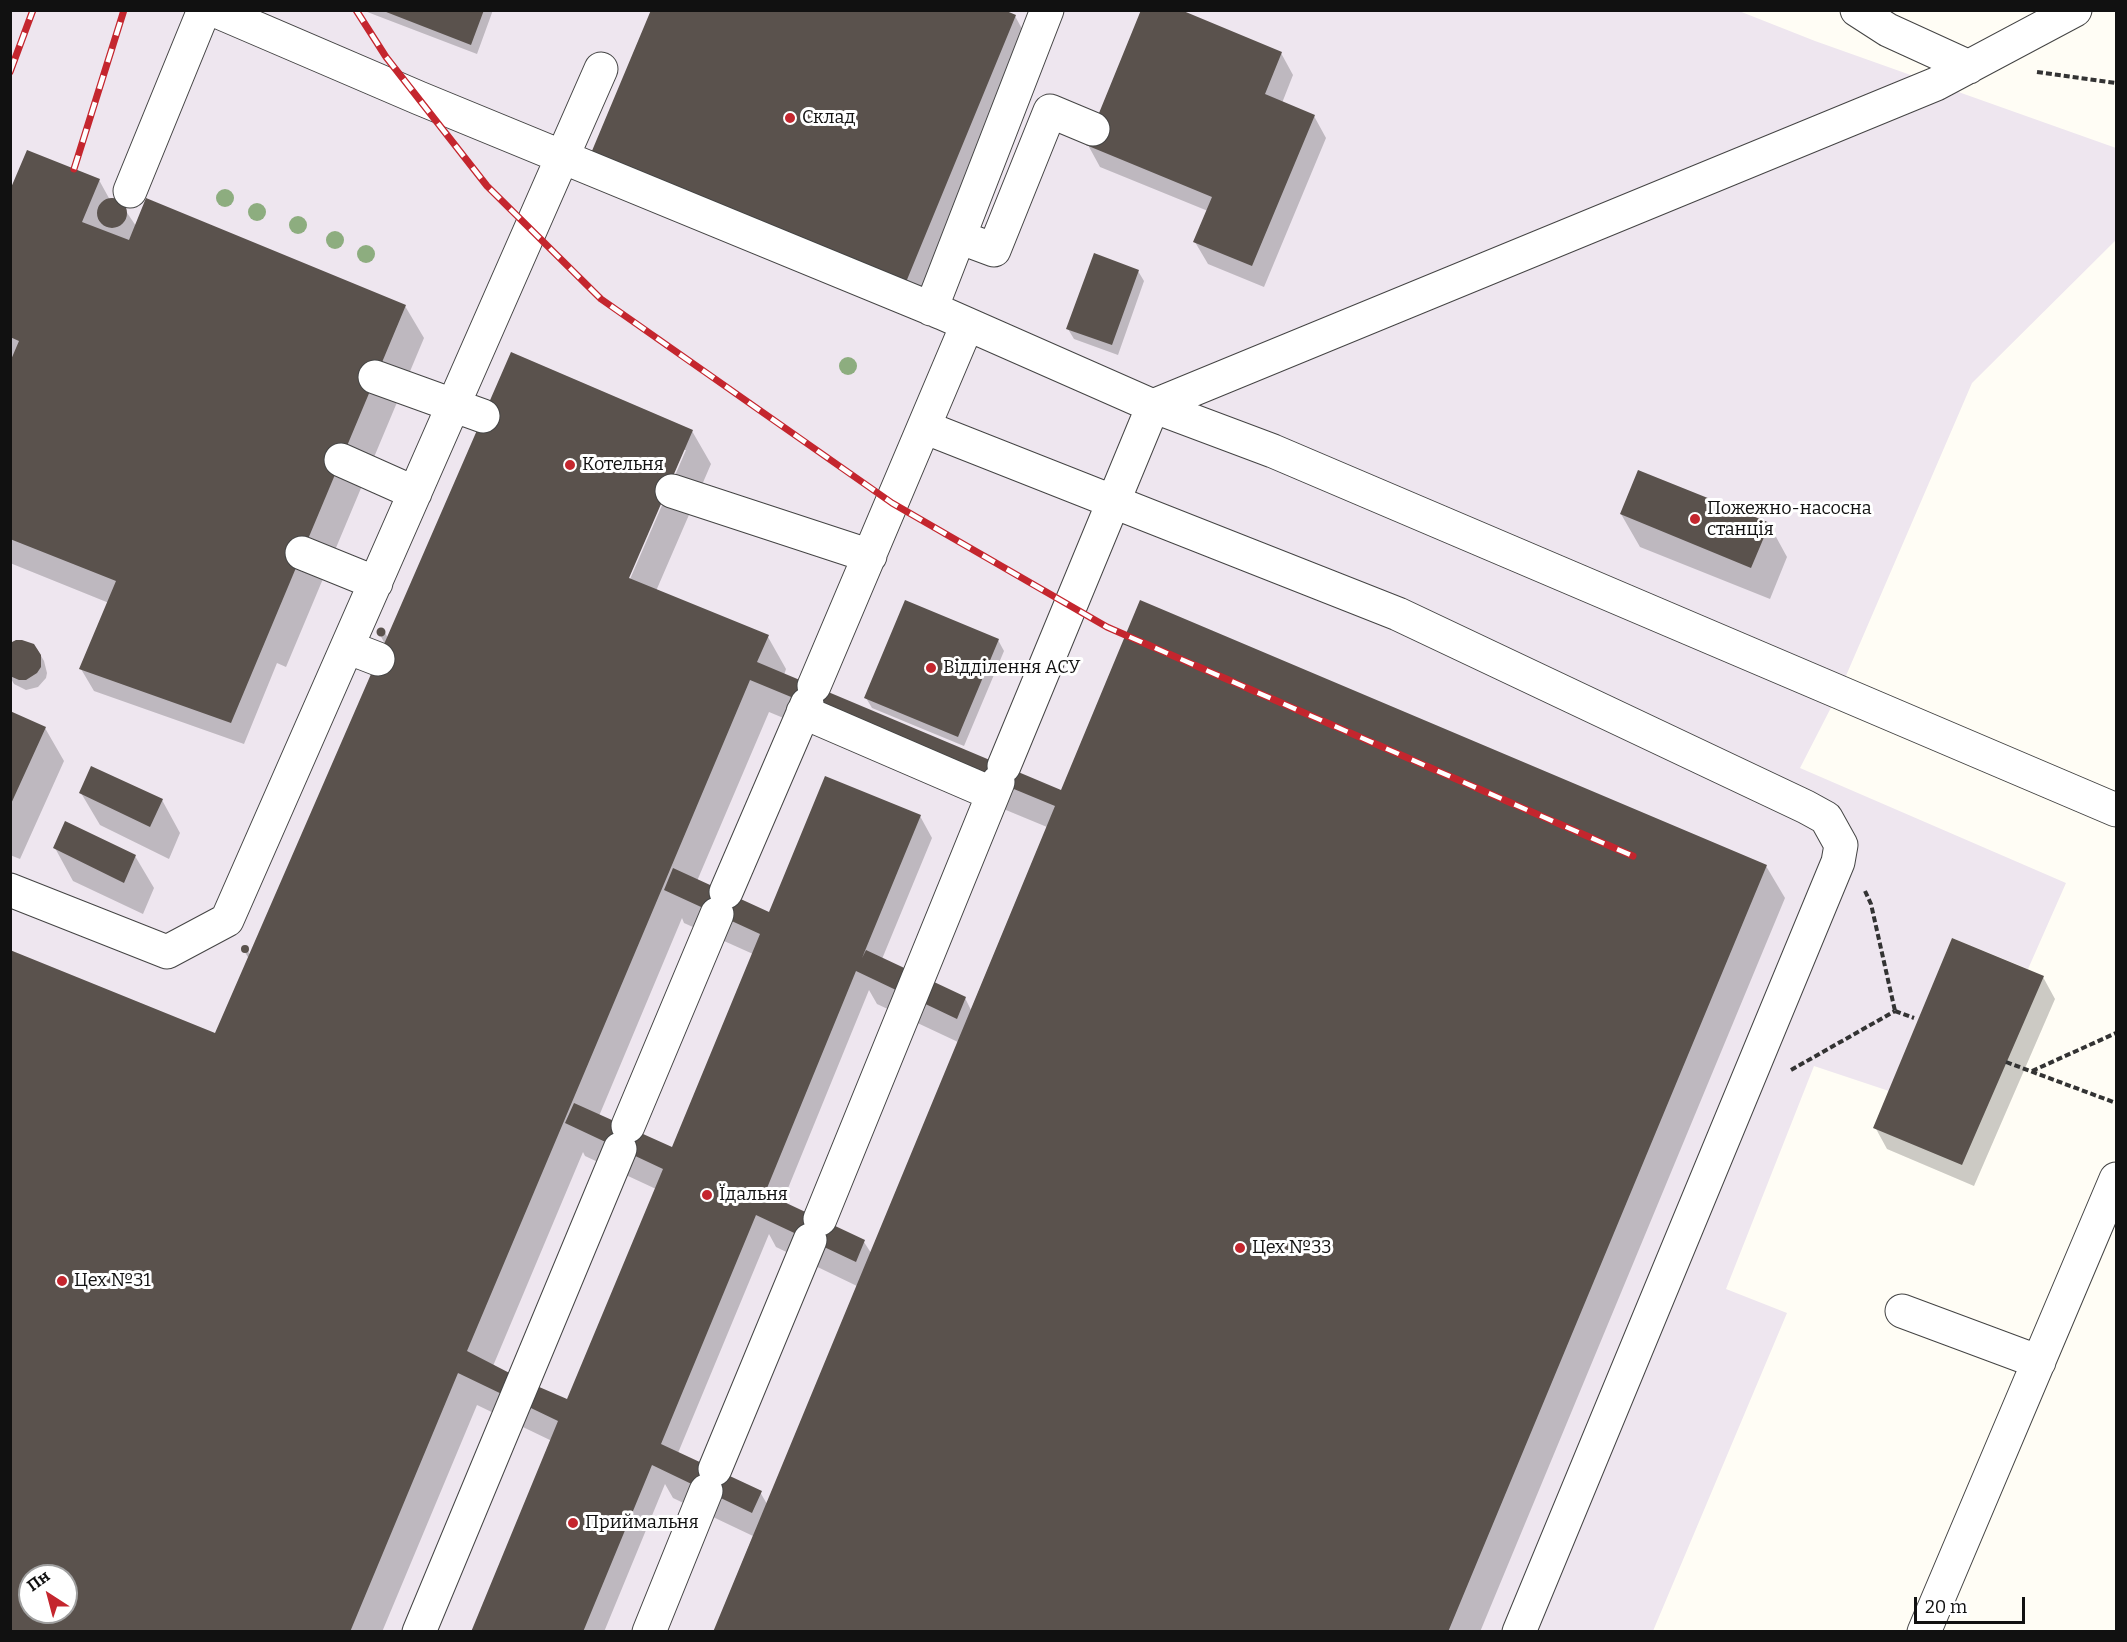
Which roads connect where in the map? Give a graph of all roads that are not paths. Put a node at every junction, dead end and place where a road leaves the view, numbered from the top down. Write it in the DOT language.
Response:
graph roads {
  1 [pos="204,10"];
  2 [pos="214,10"];
  3 [pos="1047,10"];
  4 [pos="1857,10"];
  5 [pos="2075,10"];
  6 [pos="1969,67"];
  7 [pos="600,69"];
  8 [pos="1093,129"];
  9 [pos="563,157"];
  10 [pos="130,191"];
  11 [pos="959,237"];
  12 [pos="931,309"];
  13 [pos="967,325"];
  14 [pos="375,377"];
  15 [pos="452,405"];
  16 [pos="1153,406"];
  17 [pos="483,416"];
  18 [pos="924,427"];
  19 [pos="341,460"];
  20 [pos="672,491"];
  21 [pos="415,493"];
  22 [pos="1113,501"];
  23 [pos="302,553"];
  24 [pos="870,556"];
  25 [pos="376,582"];
  26 [pos="347,647"];
  27 [pos="378,659"];
  28 [pos="808,701"];
  29 [pos="998,781"];
  30 [pos="2116,810"];
  31 [pos="10,890"];
  32 [pos="2116,1179"];
  33 [pos="1902,1311"];
  34 [pos="2039,1362"];
  35 [pos="419,1632"];
  36 [pos="649,1632"];
  37 [pos="1519,1632"];
  38 [pos="1924,1632"];
  1 -- 10 [label="street"];
  2 -- 9 [label="street"];
  3 -- 11 [label="street"];
  4 -- 6 [label="street"];
  5 -- 6 [label="street"];
  6 -- 16 [label="street"];
  7 -- 9 [label="street"];
  8 -- 11 [label="street"];
  9 -- 12 [label="street"];
  9 -- 15 [label="street"];
  11 -- 12 [label="street"];
  12 -- 13 [label="street"];
  13 -- 16 [label="street"];
  13 -- 18 [label="street"];
  14 -- 15 [label="street"];
  15 -- 17 [label="street"];
  15 -- 21 [label="street"];
  16 -- 22 [label="street"];
  16 -- 30 [label="street"];
  18 -- 22 [label="street"];
  18 -- 24 [label="street"];
  19 -- 21 [label="street"];
  20 -- 24 [label="street"];
  21 -- 25 [label="street"];
  22 -- 29 [label="street"];
  22 -- 37 [label="street"];
  23 -- 25 [label="street"];
  24 -- 28 [label="street"];
  25 -- 26 [label="street"];
  26 -- 27 [label="street"];
  26 -- 31 [label="street"];
  28 -- 29 [label="street"];
  28 -- 35 [label="street"];
  29 -- 36 [label="street"];
  32 -- 34 [label="street"];
  33 -- 34 [label="street"];
  34 -- 38 [label="street"];
}
